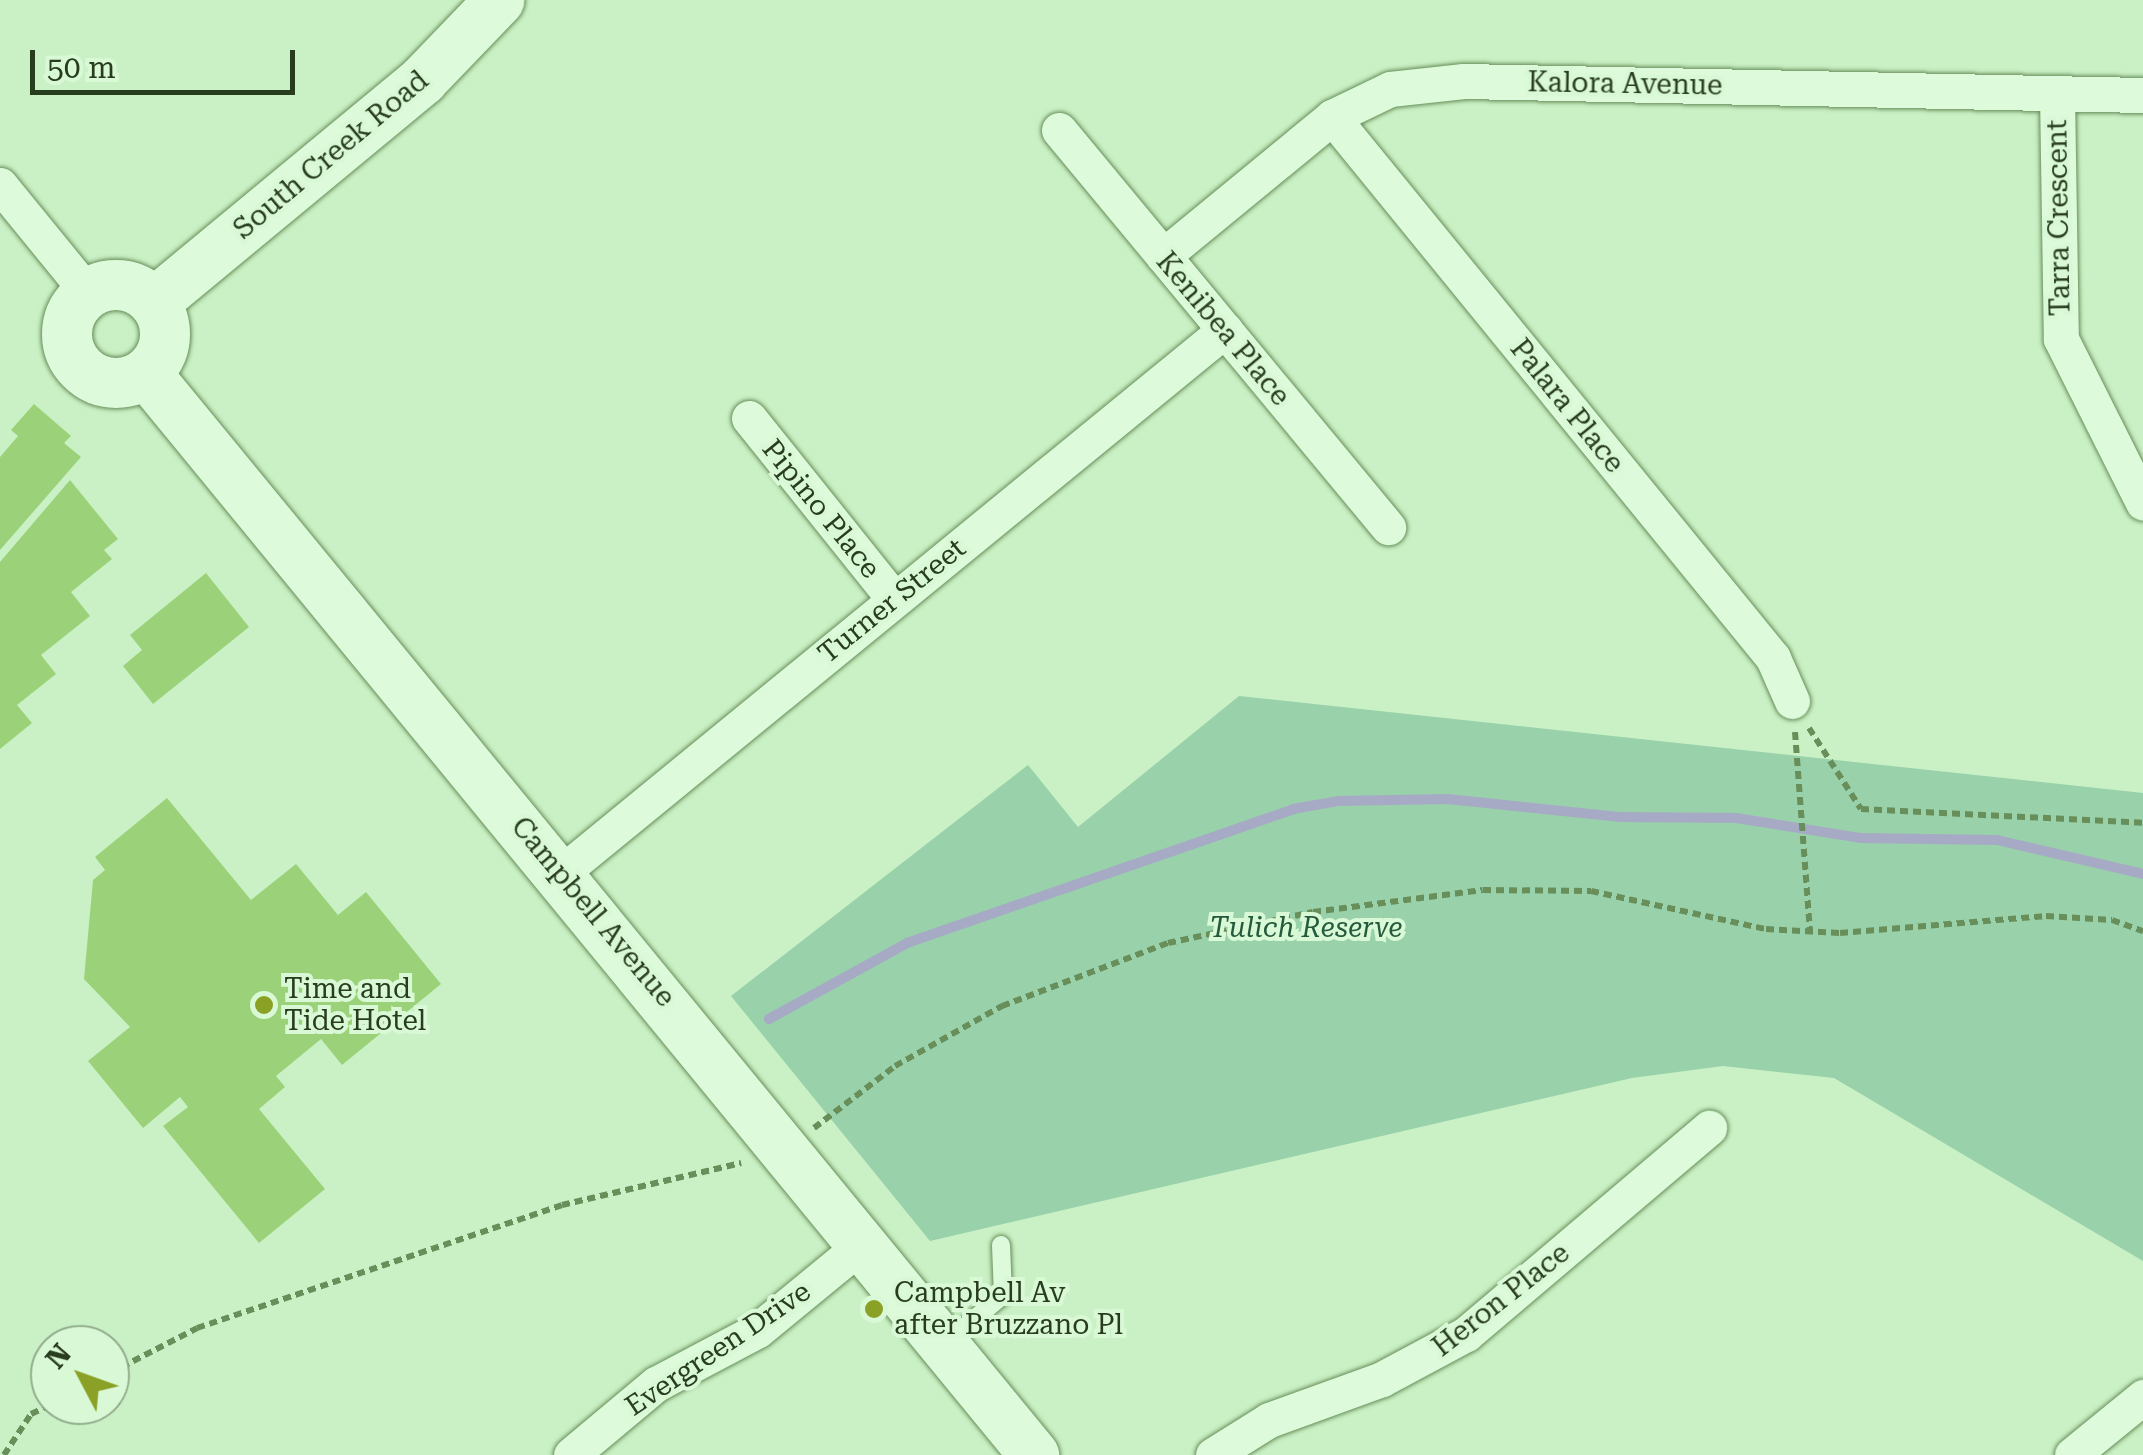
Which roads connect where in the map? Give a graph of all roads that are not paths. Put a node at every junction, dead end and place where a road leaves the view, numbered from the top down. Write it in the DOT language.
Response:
graph roads {
  1 [pos="499,0"];
  2 [pos="535,0"];
  3 [pos="2057,93"];
  4 [pos="2143,95"];
  5 [pos="1332,117"];
  6 [pos="1059,130"];
  7 [pos="0,185"];
  8 [pos="1163,256"];
  9 [pos="88,293"];
  10 [pos="155,302"];
  11 [pos="1224,330"];
  12 [pos="146,373"];
  13 [pos="749,418"];
  14 [pos="2143,504"];
  15 [pos="1388,527"];
  16 [pos="894,599"];
  17 [pos="1792,701"];
  18 [pos="561,873"];
  19 [pos="1709,1128"];
  20 [pos="864,1243"];
  21 [pos="1000,1245"];
  22 [pos="945,1343"];
  23 [pos="2143,1397"];
  24 [pos="572,1455"];
  25 [pos="1034,1455"];
  26 [pos="1213,1455"];
  27 [pos="2072,1455"];
  1 -- 2 [label="main road"];
  1 -- 10 [label="main road, South Creek Road"];
  3 -- 4 [label="street, Kalora Avenue"];
  3 -- 5 [label="street, Kalora Avenue"];
  3 -- 14 [label="street, Tarra Crescent"];
  5 -- 8 [label="street, Kalora Avenue"];
  5 -- 17 [label="street, Palara Place"];
  6 -- 8 [label="street, Kenibea Place"];
  7 -- 9 [label="street"];
  8 -- 11 [label="street, Kenibea Place"];
  9 -- 10 [label="main road"];
  9 -- 12 [label="main road"];
  10 -- 12 [label="main road"];
  11 -- 15 [label="street, Kenibea Place"];
  11 -- 16 [label="street, Turner Street"];
  12 -- 18 [label="main road, Campbell Avenue"];
  13 -- 16 [label="street, Pipino Place"];
  16 -- 18 [label="street, Turner Street"];
  18 -- 20 [label="main road, Campbell Avenue"];
  19 -- 26 [label="street, Heron Place"];
  20 -- 22 [label="main road, Campbell Avenue"];
  20 -- 24 [label="street, Evergreen Drive"];
  21 -- 22 [label="lane"];
  22 -- 25 [label="main road, Campbell Avenue"];
  23 -- 27 [label="street"];
}
